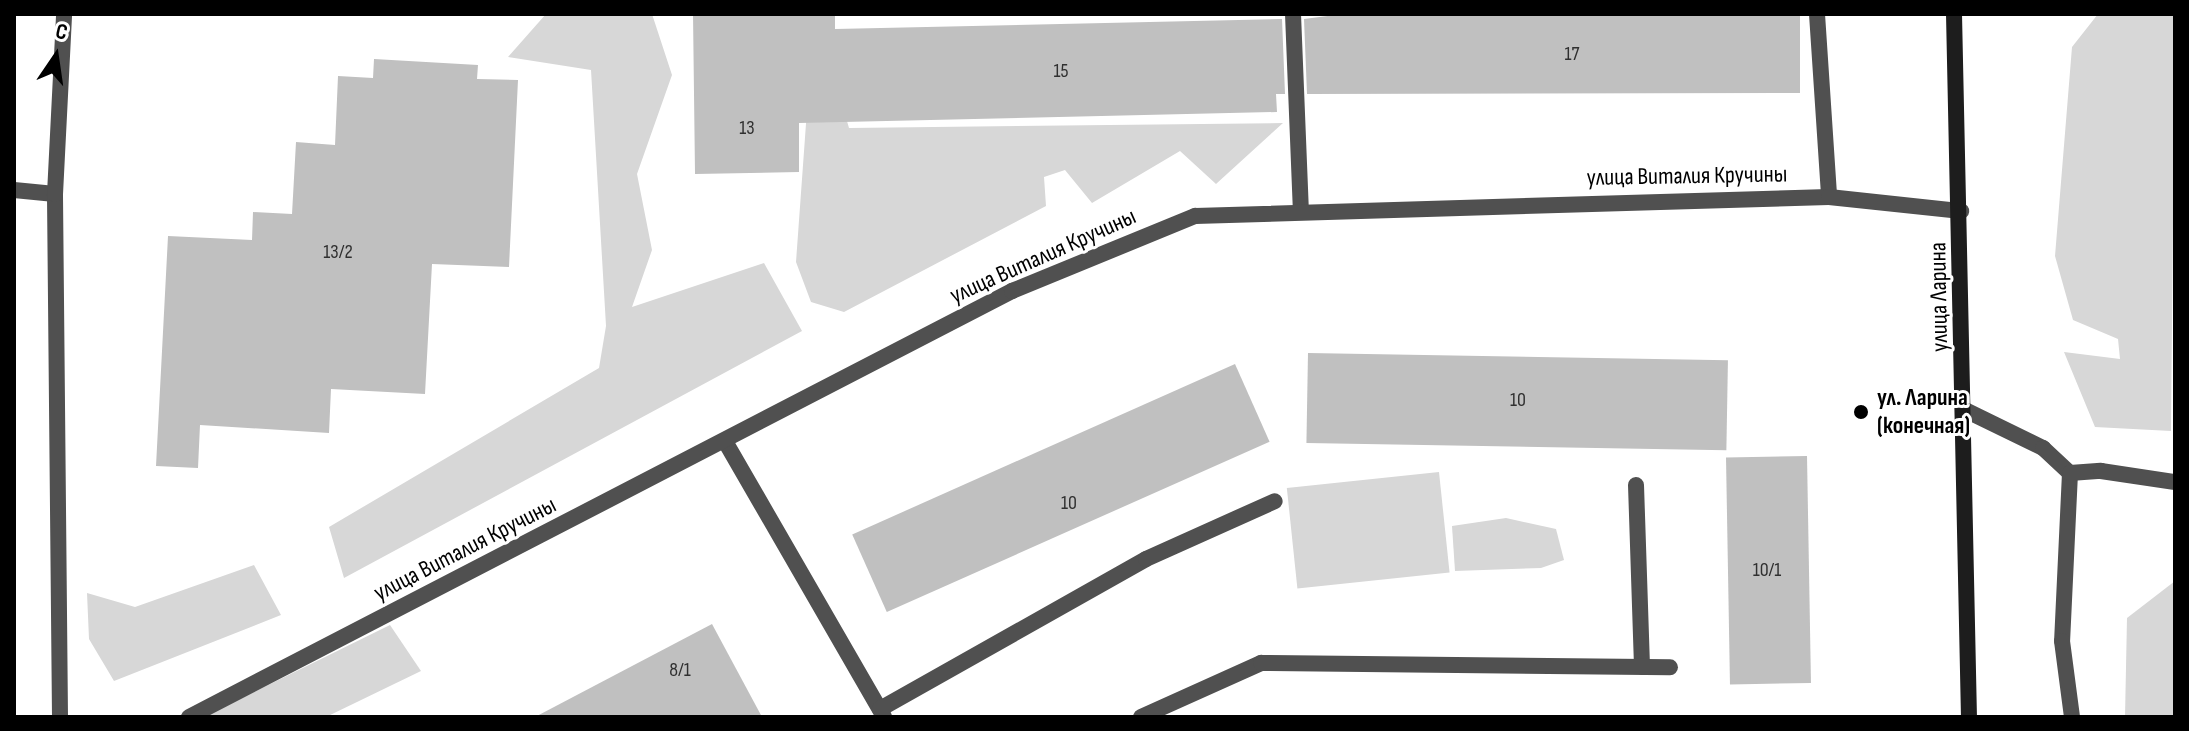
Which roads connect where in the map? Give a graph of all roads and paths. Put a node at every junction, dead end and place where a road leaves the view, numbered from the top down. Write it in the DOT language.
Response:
graph roads {
  1 [pos="64,14"];
  2 [pos="1293,14"];
  3 [pos="1817,14"];
  4 [pos="1954,14"];
  5 [pos="14,190"];
  6 [pos="55,194"];
  7 [pos="1829,197"];
  8 [pos="1301,210"];
  9 [pos="1961,211"];
  10 [pos="1965,410"];
  11 [pos="726,443"];
  12 [pos="2070,473"];
  13 [pos="2175,482"];
  14 [pos="1636,485"];
  15 [pos="1275,501"];
  16 [pos="1642,667"];
  17 [pos="1670,667"];
  18 [pos="882,713"];
  19 [pos="60,717"];
  20 [pos="189,717"];
  21 [pos="1141,717"];
  22 [pos="1969,717"];
  23 [pos="2072,717"];
  1 -- 6 [label="street"];
  2 -- 8 [label="street"];
  3 -- 7 [label="street"];
  4 -- 9 [label="main road, улица Ларина"];
  5 -- 6 [label="street"];
  6 -- 19 [label="street"];
  7 -- 8 [label="street, улица Виталия Кручины"];
  7 -- 9 [label="street, улица Виталия Кручины"];
  8 -- 11 [label="street, улица Виталия Кручины"];
  9 -- 10 [label="main road, улица Ларина"];
  10 -- 12 [label="street"];
  10 -- 22 [label="main road, улица Ларина"];
  11 -- 18 [label="street"];
  11 -- 20 [label="street, улица Виталия Кручины"];
  12 -- 13 [label="street"];
  12 -- 23 [label="street"];
  14 -- 16 [label="street"];
  15 -- 18 [label="street"];
  16 -- 17 [label="street"];
  16 -- 21 [label="street"];
}
